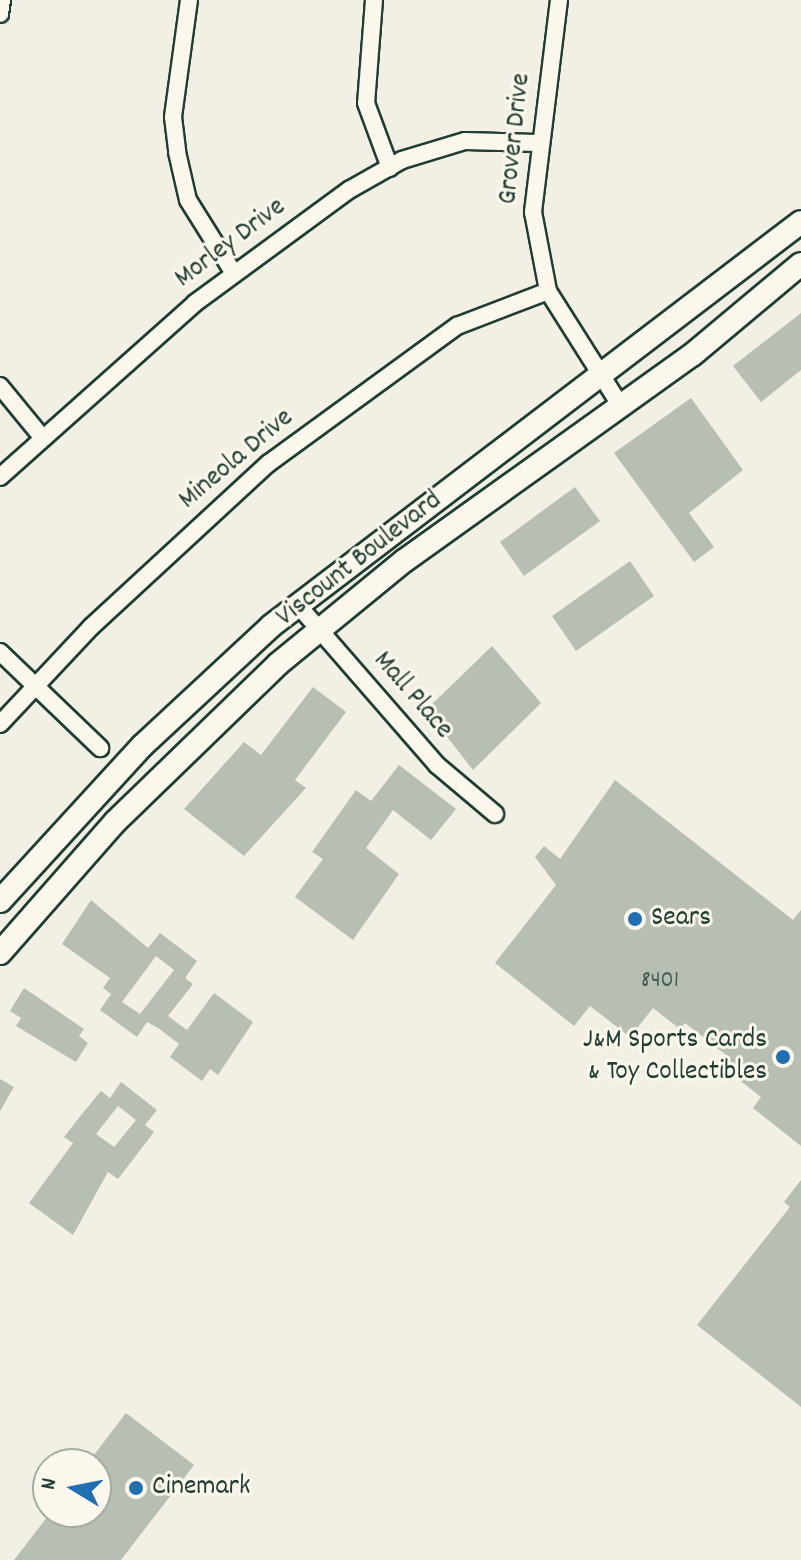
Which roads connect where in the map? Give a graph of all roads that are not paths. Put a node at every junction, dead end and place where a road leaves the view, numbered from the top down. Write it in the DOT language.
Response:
graph roads {
  1 [pos="2,0"];
  2 [pos="189,0"];
  3 [pos="374,0"];
  4 [pos="559,0"];
  5 [pos="0,14"];
  6 [pos="537,143"];
  7 [pos="390,168"];
  8 [pos="801,222"];
  9 [pos="801,264"];
  10 [pos="233,272"];
  11 [pos="548,291"];
  12 [pos="602,378"];
  13 [pos="0,386"];
  14 [pos="620,405"];
  15 [pos="41,436"];
  16 [pos="0,477"];
  17 [pos="297,604"];
  18 [pos="320,630"];
  19 [pos="0,652"];
  20 [pos="35,685"];
  21 [pos="0,724"];
  22 [pos="100,748"];
  23 [pos="91,799"];
  24 [pos="495,814"];
  25 [pos="115,822"];
  26 [pos="0,901"];
  27 [pos="0,953"];
  1 -- 5 [label="street"];
  2 -- 10 [label="street"];
  3 -- 7 [label="street"];
  4 -- 6 [label="street, Grover Drive"];
  6 -- 7 [label="street, Morley Drive"];
  6 -- 11 [label="street, Grover Drive"];
  7 -- 10 [label="street, Morley Drive"];
  8 -- 12 [label="main road, Viscount Boulevard"];
  9 -- 14 [label="main road, Viscount Boulevard"];
  10 -- 15 [label="street, Morley Drive"];
  11 -- 12 [label="street, Grover Drive"];
  11 -- 20 [label="street, Mineola Drive"];
  12 -- 14 [label="street, Grover Drive"];
  12 -- 17 [label="main road, Viscount Boulevard"];
  13 -- 15 [label="street"];
  14 -- 18 [label="main road, Viscount Boulevard"];
  15 -- 16 [label="street, Morley Drive"];
  17 -- 18 [label="street, Mall Place"];
  17 -- 23 [label="main road, Viscount Boulevard"];
  18 -- 24 [label="street, Mall Place"];
  18 -- 25 [label="main road, Viscount Boulevard"];
  19 -- 20 [label="street"];
  20 -- 21 [label="street, Mineola Drive"];
  20 -- 22 [label="street"];
  23 -- 25 [label="main road"];
  23 -- 26 [label="main road, Viscount Boulevard"];
  25 -- 27 [label="main road, Viscount Boulevard"];
}
